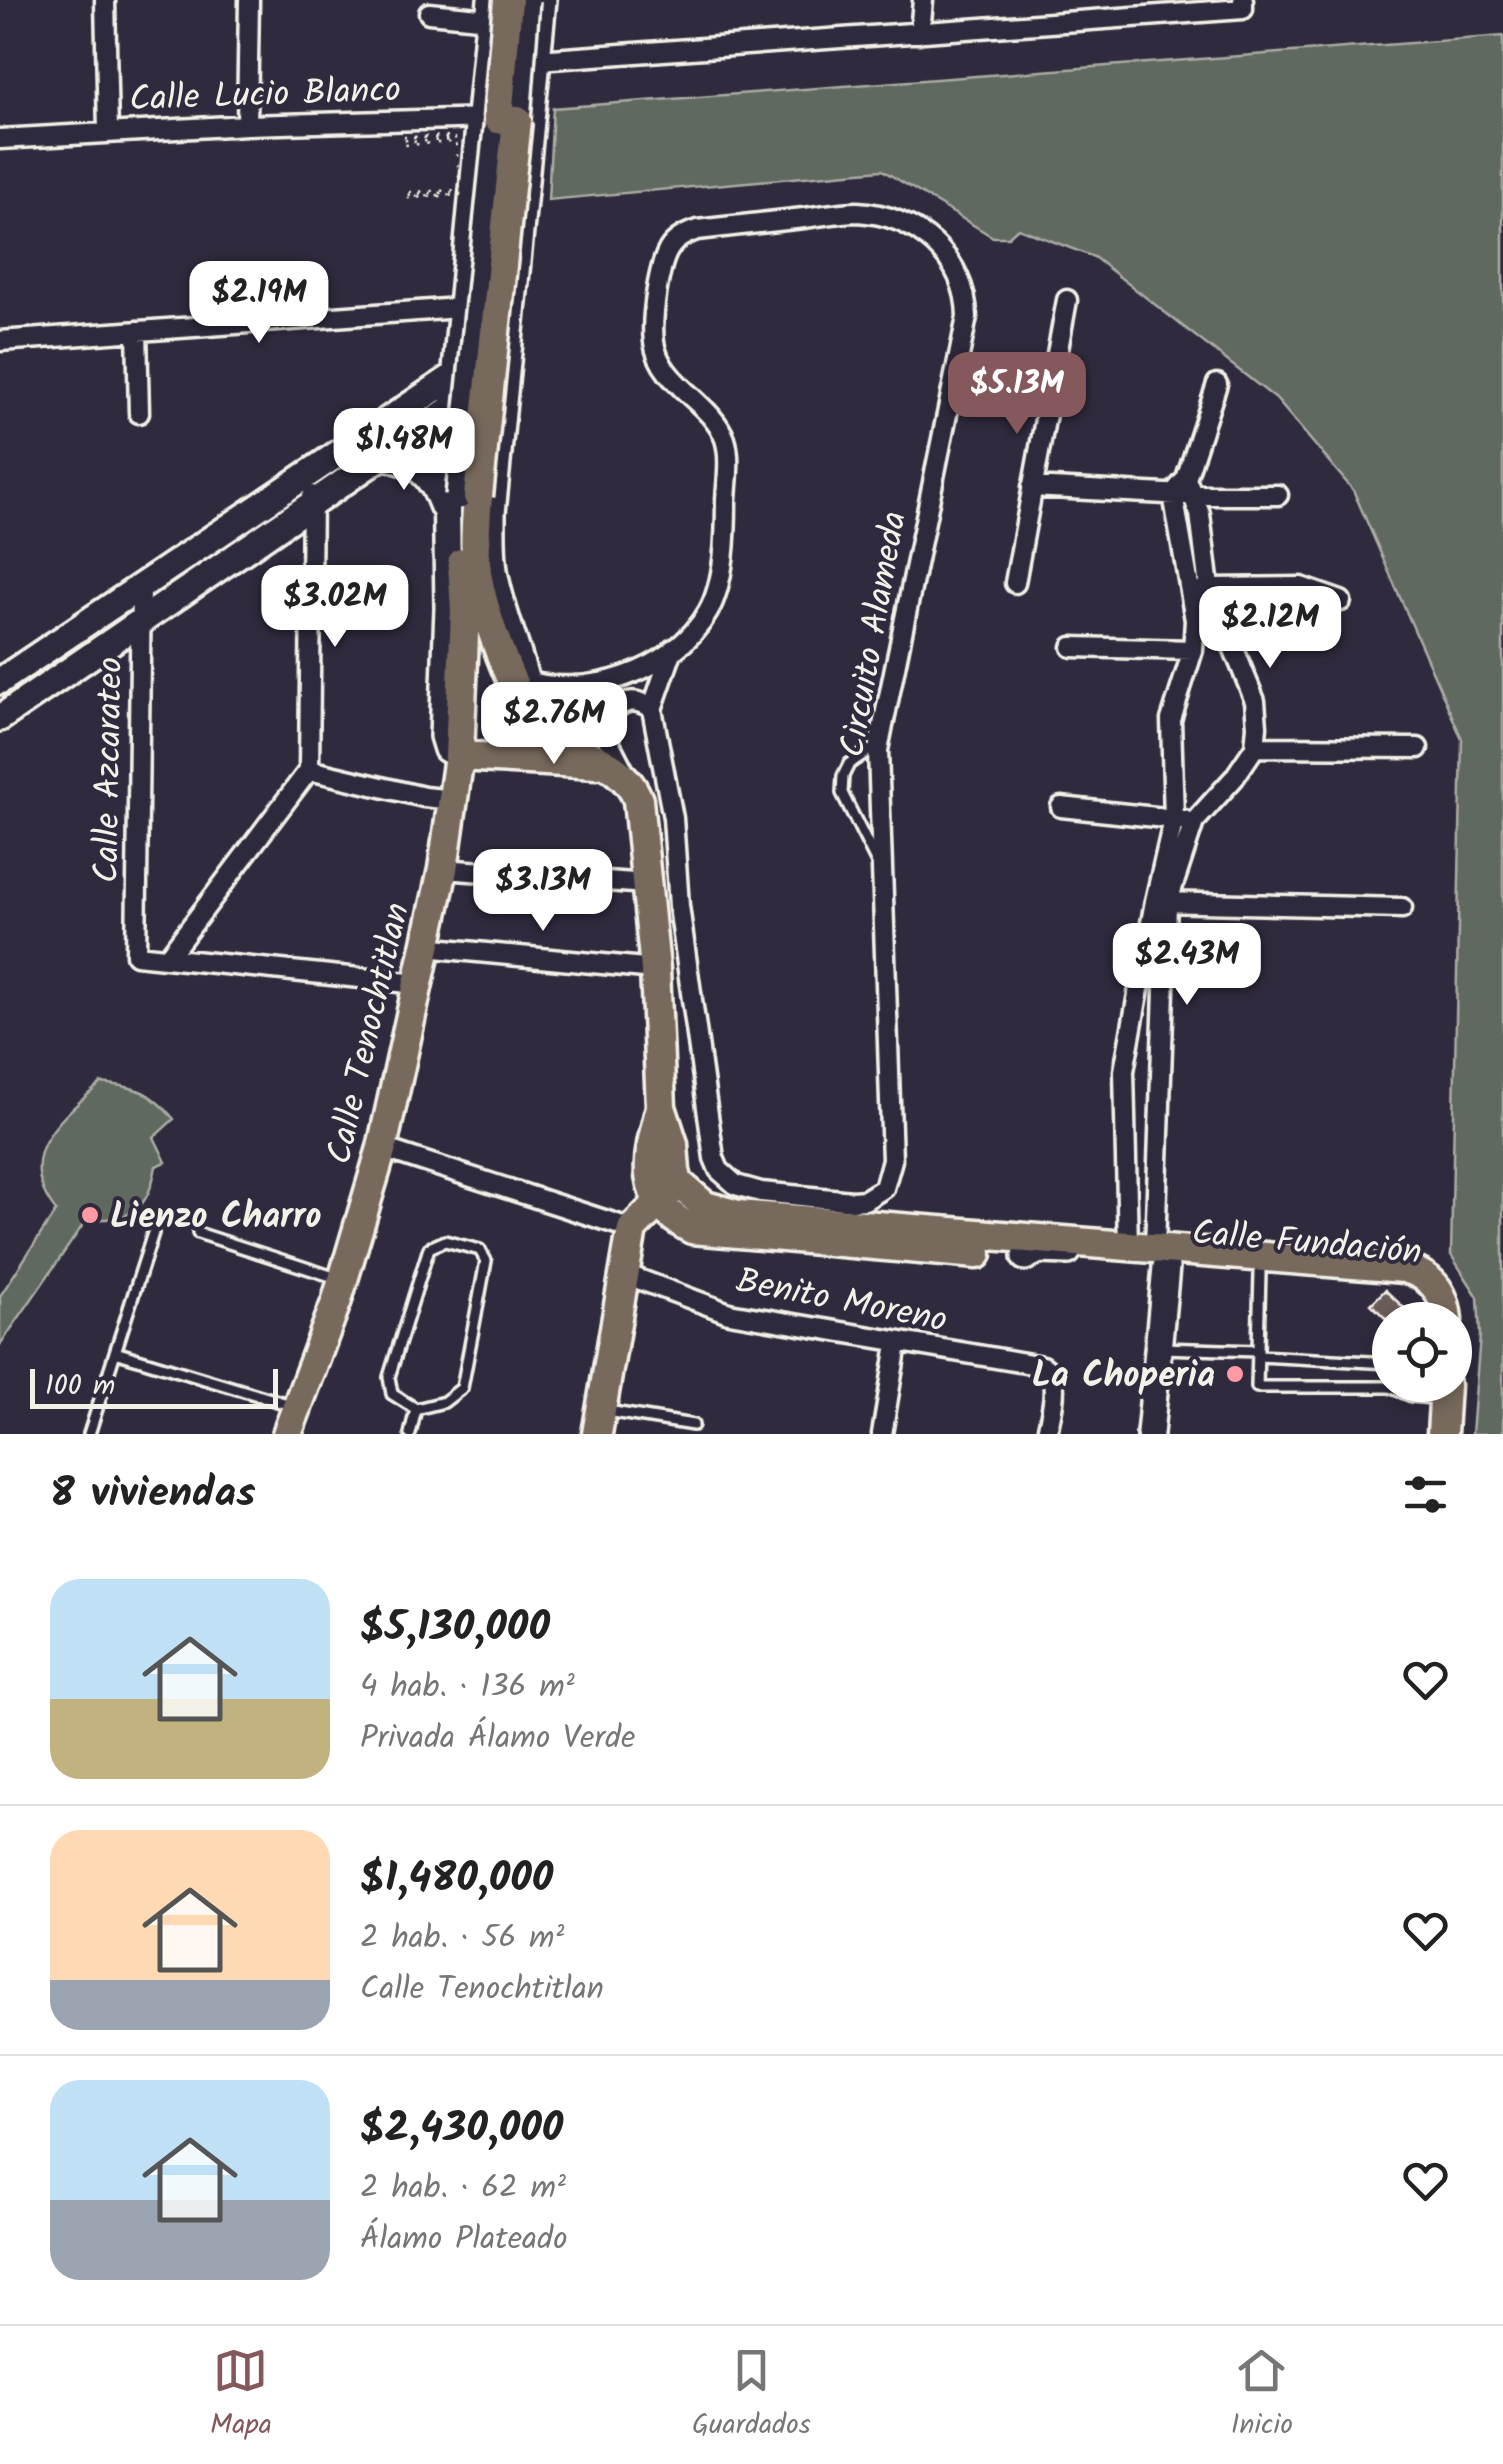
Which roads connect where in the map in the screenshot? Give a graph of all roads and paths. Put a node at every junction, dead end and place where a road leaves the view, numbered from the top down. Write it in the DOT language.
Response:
graph roads {
  1 [pos="105,0"];
  2 [pos="248,0"];
  3 [pos="526,0"];
  4 [pos="923,0"];
  5 [pos="1242,4"];
  6 [pos="496,6"];
  7 [pos="429,13"];
  8 [pos="542,13"];
  9 [pos="920,33"];
  10 [pos="538,60"];
  11 [pos="507,119"];
  12 [pos="247,125"];
  13 [pos="108,131"];
  14 [pos="447,138"];
  15 [pos="0,139"];
  16 [pos="456,194"];
  17 [pos="1067,300"];
  18 [pos="514,304"];
  19 [pos="463,308"];
  20 [pos="137,332"];
  21 [pos="0,341"];
  22 [pos="510,349"];
  23 [pos="456,372"];
  24 [pos="507,381"];
  25 [pos="1217,384"];
  26 [pos="452,405"];
  27 [pos="139,413"];
  28 [pos="384,456"];
  29 [pos="311,471"];
  30 [pos="1032,487"];
  31 [pos="1190,487"];
  32 [pos="1173,494"];
  33 [pos="1278,495"];
  34 [pos="460,500"];
  35 [pos="313,504"];
  36 [pos="1015,583"];
  37 [pos="141,586"];
  38 [pos="1201,591"];
  39 [pos="1341,601"];
  40 [pos="142,621"];
  41 [pos="1072,647"];
  42 [pos="673,649"];
  43 [pos="1193,650"];
  44 [pos="519,679"];
  45 [pos="0,682"];
  46 [pos="576,686"];
  47 [pos="652,708"];
  48 [pos="0,718"];
  49 [pos="539,724"];
  50 [pos="601,726"];
  51 [pos="1255,747"];
  52 [pos="1418,748"];
  53 [pos="878,750"];
  54 [pos="459,756"];
  55 [pos="518,759"];
  56 [pos="309,770"];
  57 [pos="615,770"];
  58 [pos="453,800"];
  59 [pos="1062,808"];
  60 [pos="1174,818"];
  61 [pos="1194,822"];
  62 [pos="443,869"];
  63 [pos="881,872"];
  64 [pos="646,884"];
  65 [pos="1161,903"];
  66 [pos="1402,908"];
  67 [pos="426,946"];
  68 [pos="168,957"];
  69 [pos="655,969"];
  70 [pos="418,984"];
  71 [pos="662,1108"];
  72 [pos="382,1148"];
  73 [pos="678,1184"];
  74 [pos="656,1203"];
  75 [pos="632,1229"];
  76 [pos="153,1233"];
  77 [pos="198,1234"];
  78 [pos="1146,1254"];
  79 [pos="1256,1264"];
  80 [pos="625,1274"];
  81 [pos="343,1280"];
  82 [pos="1445,1302"];
  83 [pos="897,1344"];
  84 [pos="1159,1348"];
  85 [pos="115,1352"];
  86 [pos="1258,1353"];
  87 [pos="1372,1362"];
  88 [pos="1372,1387"];
  89 [pos="1444,1402"];
  90 [pos="298,1407"];
  91 [pos="416,1409"];
  92 [pos="600,1422"];
  93 [pos="693,1425"];
  94 [pos="89,1434"];
  95 [pos="287,1434"];
  96 [pos="410,1434"];
  97 [pos="882,1434"];
  98 [pos="1047,1434"];
  99 [pos="1150,1434"];
  100 [pos="1442,1434"];
  1 -- 13 [label="street"];
  2 -- 12 [label="street"];
  3 -- 11 [label="street, bridge"];
  4 -- 9 [label="street"];
  5 -- 9 [label="street"];
  6 -- 7 [label="street"];
  6 -- 8 [label="street"];
  6 -- 11 [label="main road, bridge"];
  8 -- 10 [label="street"];
  9 -- 10 [label="street"];
  10 -- 11 [label="street"];
  11 -- 12 [label="street, Calle Lucio Blanco"];
  11 -- 18 [label="street"];
  11 -- 19 [label="street, Calle Tenochtitlan"];
  11 -- 34 [label="main road, Calle Tenochtitlan, bridge"];
  12 -- 13 [label="street, Calle Lucio Blanco"];
  13 -- 15 [label="street, Calle Lucio Blanco"];
  14 -- 16 [label="path, bridge"];
  17 -- 30 [label="street"];
  18 -- 19 [label="street"];
  18 -- 22 [label="street"];
  19 -- 20 [label="street"];
  19 -- 23 [label="street, Calle Tenochtitlan"];
  20 -- 21 [label="street"];
  20 -- 27 [label="street"];
  22 -- 23 [label="street"];
  22 -- 24 [label="street"];
  23 -- 26 [label="street, Calle Tenochtitlan"];
  23 -- 29 [label="street"];
  24 -- 26 [label="street"];
  24 -- 44 [label="street"];
  25 -- 31 [label="street"];
  26 -- 28 [label="street"];
  26 -- 34 [label="street, Calle Tenochtitlan"];
  28 -- 34 [label="street"];
  28 -- 35 [label="street"];
  29 -- 35 [label="street"];
  29 -- 37 [label="street"];
  30 -- 32 [label="street"];
  30 -- 36 [label="street"];
  31 -- 32 [label="street"];
  31 -- 33 [label="street"];
  31 -- 38 [label="street"];
  32 -- 38 [label="street"];
  34 -- 44 [label="main road"];
  34 -- 54 [label="main road, Calle Tenochtitlan"];
  35 -- 40 [label="street"];
  35 -- 56 [label="street"];
  37 -- 40 [label="street, Calle Azcarateo"];
  37 -- 45 [label="street"];
  38 -- 39 [label="street"];
  38 -- 43 [label="street"];
  38 -- 51 [label="street"];
  40 -- 48 [label="street"];
  40 -- 68 [label="street, Calle Azcarateo"];
  41 -- 43 [label="street"];
  42 -- 46 [label="street, Circuito Alameda"];
  42 -- 47 [label="street, Circuito Alameda"];
  42 -- 53 [label="street, Circuito Alameda"];
  43 -- 60 [label="street"];
  44 -- 46 [label="street, Circuito Alameda"];
  44 -- 49 [label="main road"];
  46 -- 50 [label="street"];
  47 -- 50 [label="street"];
  47 -- 63 [label="street, Circuito Alameda"];
  49 -- 55 [label="street"];
  49 -- 57 [label="main road"];
  50 -- 57 [label="street"];
  51 -- 52 [label="street"];
  51 -- 61 [label="street"];
  53 -- 63 [label="street, Circuito Alameda"];
  53 -- 63 [label="lane"];
  54 -- 55 [label="main road"];
  54 -- 58 [label="main road, Calle Tenochtitlan"];
  55 -- 57 [label="main road"];
  56 -- 58 [label="street"];
  56 -- 68 [label="street"];
  57 -- 64 [label="main road"];
  58 -- 62 [label="main road, Calle Tenochtitlan"];
  59 -- 60 [label="street"];
  60 -- 61 [label="street"];
  60 -- 65 [label="street"];
  61 -- 65 [label="street"];
  62 -- 64 [label="street"];
  62 -- 67 [label="main road, Calle Tenochtitlan"];
  64 -- 69 [label="main road"];
  65 -- 66 [label="street"];
  65 -- 78 [label="street"];
  65 -- 78 [label="street"];
  67 -- 69 [label="street"];
  67 -- 70 [label="main road, Calle Tenochtitlan"];
  68 -- 70 [label="street"];
  69 -- 71 [label="main road"];
  70 -- 72 [label="main road, Calle Tenochtitlan"];
  71 -- 73 [label="main road"];
  71 -- 74 [label="main road"];
  72 -- 75 [label="street"];
  72 -- 81 [label="main road, Calle Tenochtitlan"];
  73 -- 74 [label="main road"];
  73 -- 78 [label="main road, Calle Fundación"];
  74 -- 75 [label="main road"];
  74 -- 78 [label="main road, Calle Fundación"];
  75 -- 80 [label="main road"];
  76 -- 85 [label="lane"];
  77 -- 81 [label="lane"];
  78 -- 79 [label="main road, Calle Fundación"];
  78 -- 84 [label="street"];
  79 -- 82 [label="main road, Calle Fundación"];
  79 -- 86 [label="lane"];
  80 -- 83 [label="street, Benito Moreno"];
  80 -- 92 [label="main road"];
  81 -- 90 [label="main road, Calle Tenochtitlan"];
  83 -- 97 [label="street"];
  83 -- 98 [label="street, Benito Moreno"];
  84 -- 86 [label="lane"];
  84 -- 99 [label="street"];
  85 -- 90 [label="lane"];
  85 -- 94 [label="lane"];
  86 -- 87 [label="lane"];
  86 -- 88 [label="lane"];
  89 -- 100 [label="main road"];
  90 -- 95 [label="main road, Calle Tenochtitlan"];
  91 -- 91 [label="lane"];
  91 -- 96 [label="lane"];
  92 -- 93 [label="lane"];
}
